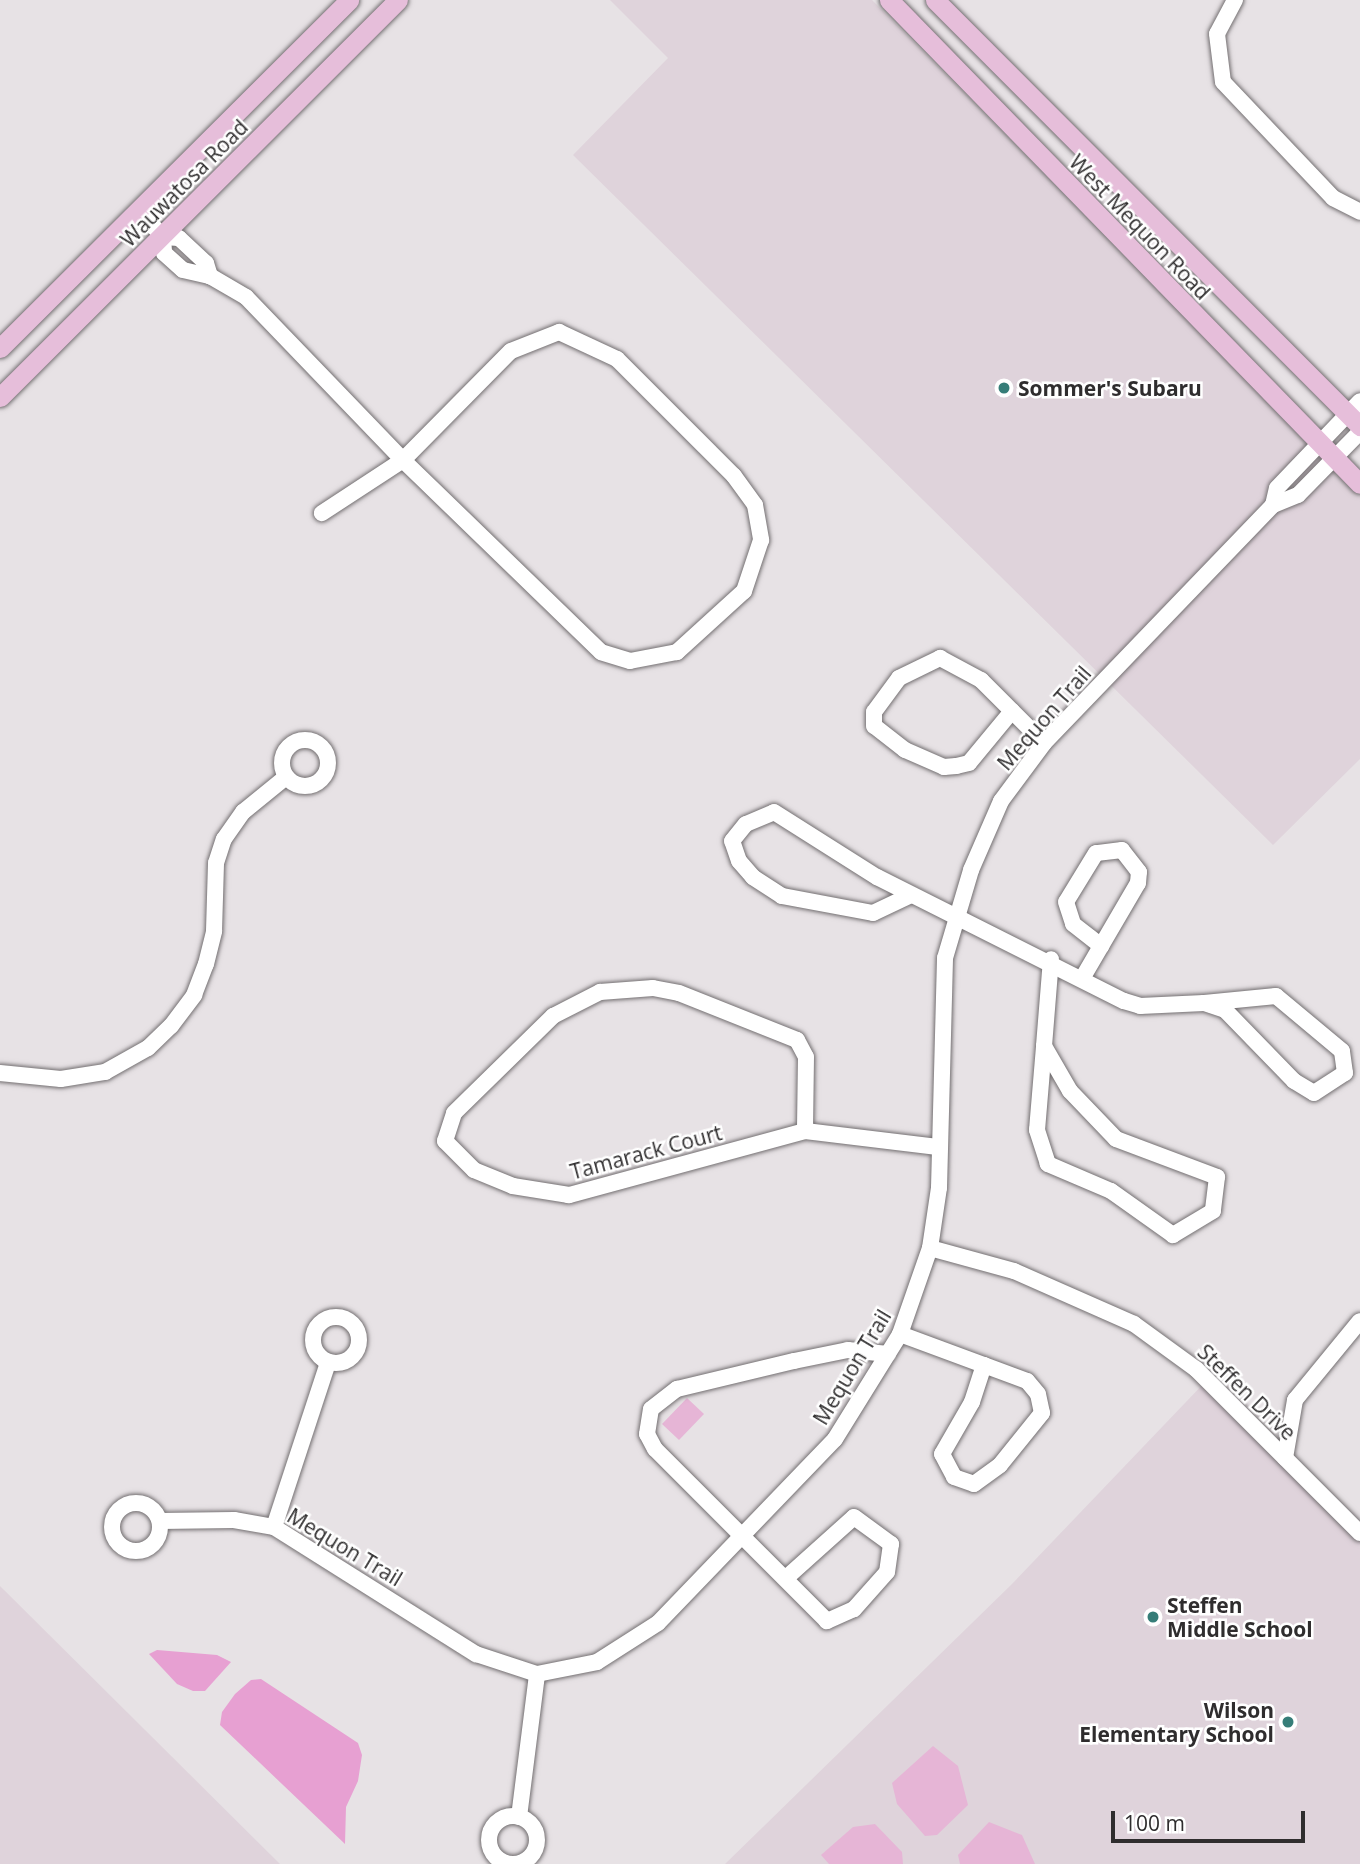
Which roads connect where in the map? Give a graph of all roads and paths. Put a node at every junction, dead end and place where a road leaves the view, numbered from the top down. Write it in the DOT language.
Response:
graph roads {
  1 [pos="349,0"];
  2 [pos="398,0"];
  3 [pos="889,0"];
  4 [pos="935,0"];
  5 [pos="1235,0"];
  6 [pos="139,211"];
  7 [pos="1360,212"];
  8 [pos="163,237"];
  9 [pos="0,348"];
  10 [pos="0,397"];
  11 [pos="1356,413"];
  12 [pos="1360,432"];
  13 [pos="1318,443"];
  14 [pos="1334,458"];
  15 [pos="403,460"];
  16 [pos="1360,484"];
  17 [pos="1273,505"];
  18 [pos="322,513"];
  19 [pos="1012,712"];
  20 [pos="1044,743"];
  21 [pos="286,777"];
  22 [pos="911,895"];
  23 [pos="956,913"];
  24 [pos="1101,946"];
  25 [pos="1051,960"];
  26 [pos="1083,977"];
  27 [pos="1205,1003"];
  28 [pos="1044,1046"];
  29 [pos="0,1073"];
  30 [pos="805,1131"];
  31 [pos="938,1147"];
  32 [pos="930,1248"];
  33 [pos="1360,1321"];
  34 [pos="900,1334"];
  35 [pos="888,1354"];
  36 [pos="328,1363"];
  37 [pos="984,1365"];
  38 [pos="1285,1458"];
  39 [pos="160,1521"];
  40 [pos="274,1527"];
  41 [pos="1360,1533"];
  42 [pos="741,1537"];
  43 [pos="786,1578"];
  44 [pos="537,1675"];
  45 [pos="519,1817"];
  1 -- 6 [label="main road, Wauwatosa Road"];
  2 -- 8 [label="main road, Wauwatosa Road"];
  3 -- 13 [label="main road, West Mequon Road"];
  4 -- 11 [label="main road, West Mequon Road"];
  5 -- 7 [label="street"];
  6 -- 8 [label="street"];
  6 -- 9 [label="main road, Wauwatosa Road"];
  8 -- 10 [label="main road, Wauwatosa Road"];
  8 -- 15 [label="street"];
  11 -- 13 [label="street, Mequon Trail"];
  12 -- 14 [label="street, Mequon Trail"];
  13 -- 14 [label="main road, West Mequon Road"];
  13 -- 17 [label="street, Mequon Trail"];
  14 -- 16 [label="main road, West Mequon Road"];
  14 -- 17 [label="street, Mequon Trail"];
  15 -- 15 [label="street"];
  15 -- 18 [label="street"];
  17 -- 20 [label="street, Mequon Trail"];
  19 -- 19 [label="street"];
  19 -- 20 [label="street"];
  20 -- 23 [label="street, Mequon Trail"];
  21 -- 29 [label="street"];
  22 -- 22 [label="street"];
  22 -- 23 [label="street"];
  23 -- 25 [label="street"];
  23 -- 31 [label="street, Mequon Trail"];
  24 -- 24 [label="street"];
  24 -- 26 [label="street"];
  25 -- 26 [label="street"];
  25 -- 28 [label="street"];
  26 -- 27 [label="street"];
  27 -- 27 [label="street"];
  28 -- 28 [label="street"];
  30 -- 30 [label="street, Tamarack Court"];
  30 -- 31 [label="street, Tamarack Court"];
  31 -- 32 [label="street, Mequon Trail"];
  32 -- 34 [label="street, Mequon Trail"];
  32 -- 38 [label="street, Steffen Drive"];
  33 -- 38 [label="street"];
  34 -- 35 [label="street, Mequon Trail"];
  34 -- 37 [label="street"];
  35 -- 42 [label="street, Mequon Trail"];
  35 -- 42 [label="street"];
  36 -- 40 [label="street"];
  37 -- 37 [label="street"];
  38 -- 41 [label="street, Steffen Drive"];
  39 -- 40 [label="street, Mequon Trail"];
  40 -- 44 [label="street, Mequon Trail"];
  42 -- 43 [label="street"];
  42 -- 44 [label="street, Mequon Trail"];
  43 -- 43 [label="street"];
  44 -- 45 [label="street"];
}
